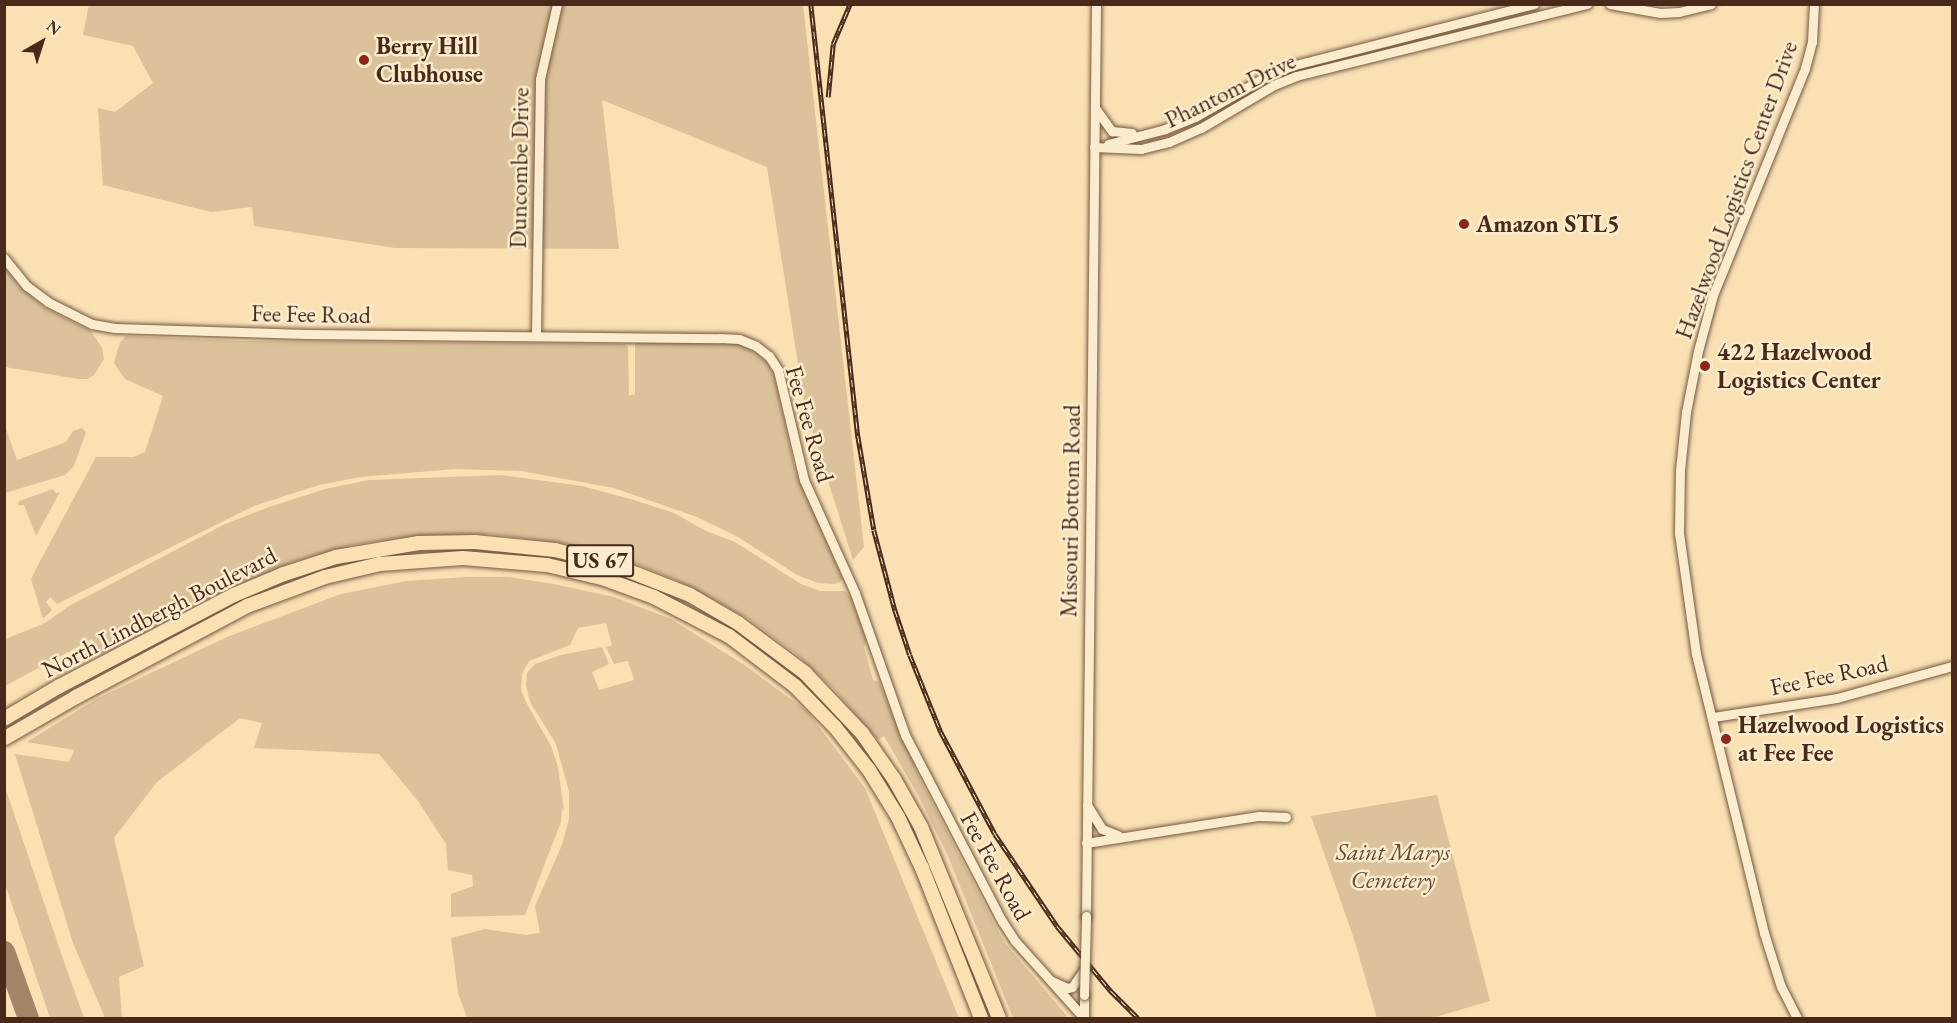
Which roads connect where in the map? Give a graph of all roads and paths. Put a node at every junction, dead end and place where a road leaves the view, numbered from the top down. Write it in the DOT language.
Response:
graph roads {
  1 [pos="557,4"];
  2 [pos="1096,4"];
  3 [pos="1534,4"];
  4 [pos="1587,4"];
  5 [pos="1610,4"];
  6 [pos="1711,4"];
  7 [pos="1814,4"];
  8 [pos="1095,107"];
  9 [pos="1159,131"];
  10 [pos="1094,147"];
  11 [pos="4,258"];
  12 [pos="536,335"];
  13 [pos="1953,666"];
  14 [pos="1713,717"];
  15 [pos="4,719"];
  16 [pos="5,738"];
  17 [pos="1086,804"];
  18 [pos="1286,817"];
  19 [pos="1124,836"];
  20 [pos="1086,843"];
  21 [pos="1084,970"];
  22 [pos="1046,977"];
  23 [pos="981,1018"];
  24 [pos="999,1018"];
  25 [pos="1084,1018"];
  26 [pos="1797,1018"];
  1 -- 12 [label="street, Duncombe Drive"];
  2 -- 8 [label="street, Missouri Bottom Road"];
  3 -- 9 [label="street, Phantom Drive"];
  4 -- 10 [label="street, Phantom Drive"];
  5 -- 6 [label="street"];
  7 -- 14 [label="street, Hazelwood Logistics Center Drive"];
  8 -- 9 [label="street"];
  8 -- 10 [label="street, Missouri Bottom Road"];
  9 -- 10 [label="street, Phantom Drive"];
  10 -- 17 [label="street, Missouri Bottom Road"];
  11 -- 12 [label="street, Fee Fee Road"];
  12 -- 22 [label="street, Fee Fee Road"];
  13 -- 14 [label="street, Fee Fee Road"];
  14 -- 26 [label="street, Hazelwood Logistics Center Drive"];
  15 -- 24 [label="highway, North Lindbergh Boulevard / US 67"];
  16 -- 23 [label="highway, North Lindbergh Boulevard / US 67"];
  17 -- 19 [label="street"];
  17 -- 20 [label="street, Missouri Bottom Road"];
  18 -- 19 [label="street"];
  19 -- 20 [label="street"];
  20 -- 21 [label="street, Missouri Bottom Road, bridge"];
  21 -- 22 [label="street"];
  21 -- 25 [label="street, Missouri Bottom Road, bridge"];
  22 -- 25 [label="street, Fee Fee Road"];
}
